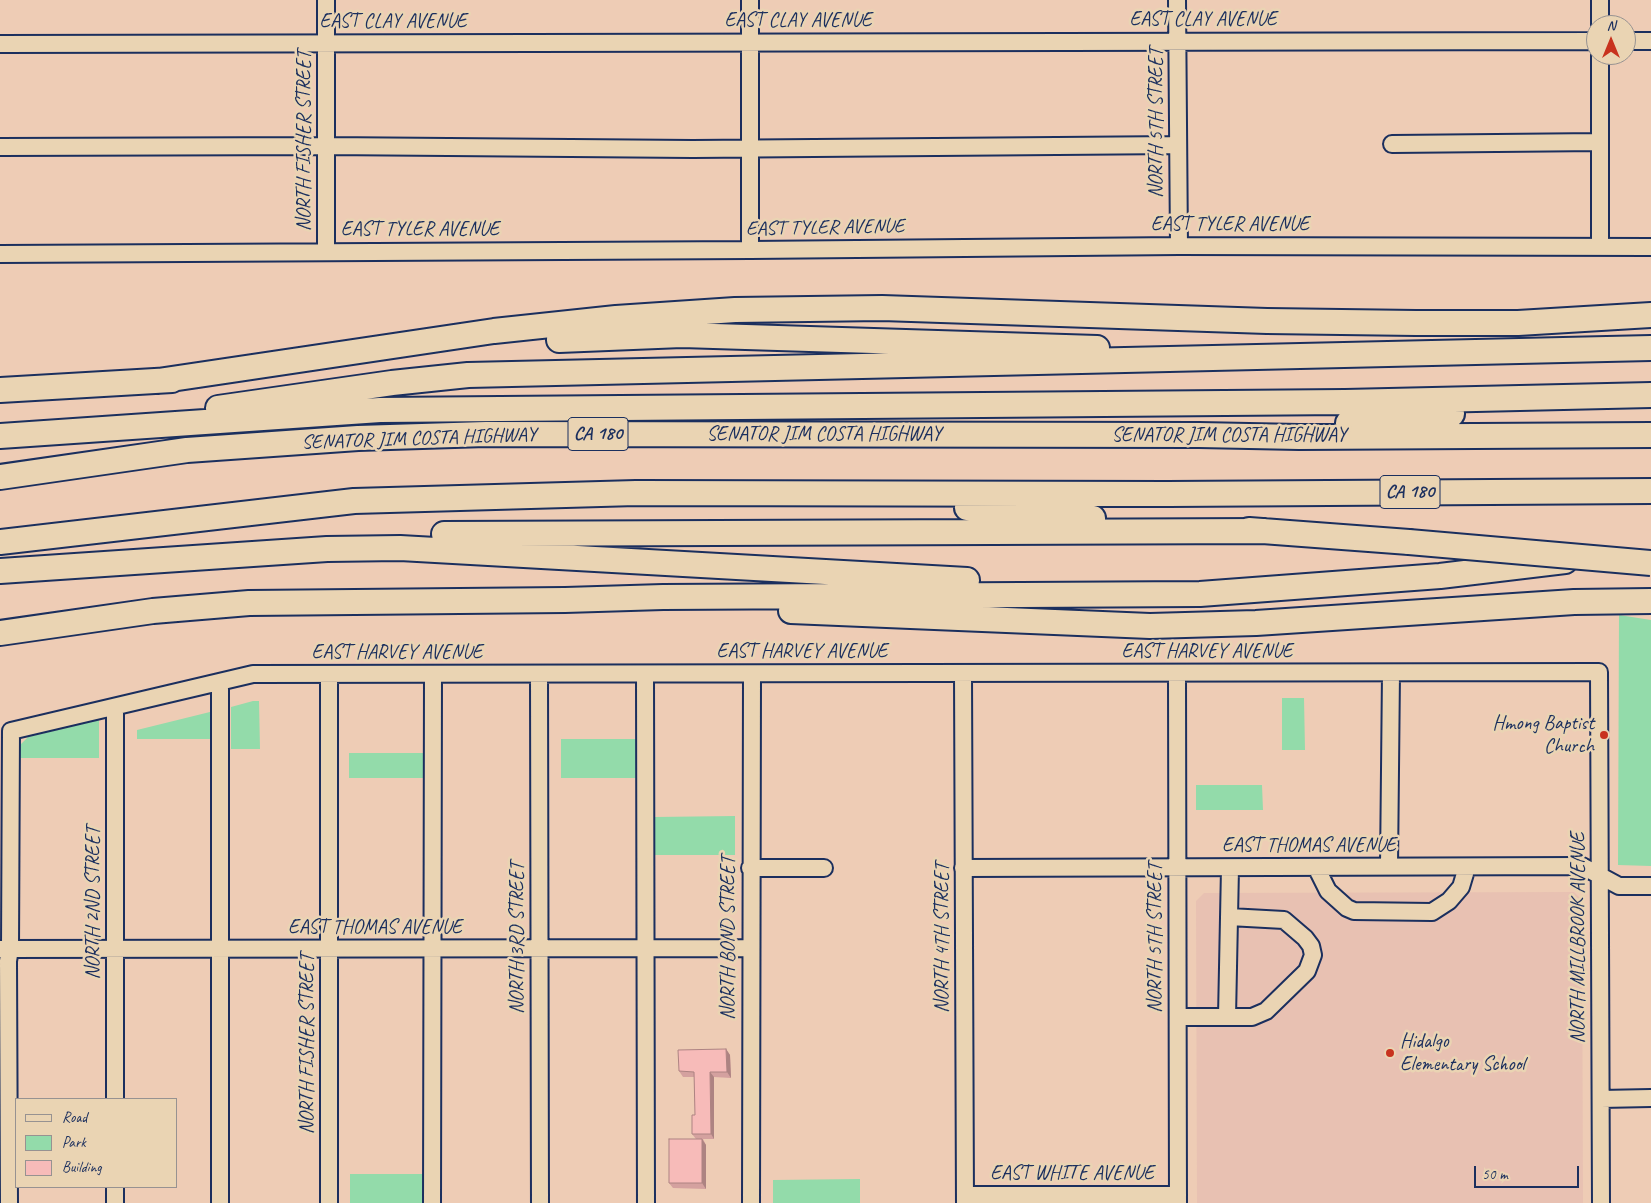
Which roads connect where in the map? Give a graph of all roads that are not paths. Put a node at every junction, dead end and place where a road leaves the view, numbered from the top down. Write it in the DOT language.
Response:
graph roads {
  1 [pos="326,0"];
  2 [pos="750,0"];
  3 [pos="1177,0"];
  4 [pos="1600,0"];
  5 [pos="1600,15"];
  6 [pos="1586,41"];
  7 [pos="1636,41"];
  8 [pos="1651,41"];
  9 [pos="750,42"];
  10 [pos="1177,42"];
  11 [pos="326,43"];
  12 [pos="0,44"];
  13 [pos="1600,65"];
  14 [pos="1600,142"];
  15 [pos="1392,144"];
  16 [pos="1178,145"];
  17 [pos="326,146"];
  18 [pos="0,148"];
  19 [pos="750,148"];
  20 [pos="1178,246"];
  21 [pos="1600,247"];
  22 [pos="1651,247"];
  23 [pos="750,250"];
  24 [pos="326,251"];
  25 [pos="0,254"];
  26 [pos="1651,315"];
  27 [pos="1651,348"];
  28 [pos="1239,356"];
  29 [pos="158,381"];
  30 [pos="0,390"];
  31 [pos="1651,396"];
  32 [pos="96,429"];
  33 [pos="1199,435"];
  34 [pos="1651,435"];
  35 [pos="0,436"];
  36 [pos="0,477"];
  37 [pos="1651,491"];
  38 [pos="789,494"];
  39 [pos="1264,531"];
  40 [pos="0,542"];
  41 [pos="1651,550"];
  42 [pos="1651,563"];
  43 [pos="0,570"];
  44 [pos="1318,585"];
  45 [pos="564,600"];
  46 [pos="1651,602"];
  47 [pos="0,633"];
  48 [pos="1391,672"];
  49 [pos="1599,672"];
  50 [pos="962,673"];
  51 [pos="1177,673"];
  52 [pos="329,674"];
  53 [pos="433,674"];
  54 [pos="539,674"];
  55 [pos="645,674"];
  56 [pos="752,674"];
  57 [pos="220,682"];
  58 [pos="115,707"];
  59 [pos="1389,866"];
  60 [pos="1316,867"];
  61 [pos="1467,867"];
  62 [pos="750,868"];
  63 [pos="824,868"];
  64 [pos="964,868"];
  65 [pos="1177,868"];
  66 [pos="1230,868"];
  67 [pos="1600,876"];
  68 [pos="1651,886"];
  69 [pos="1230,917"];
  70 [pos="646,948"];
  71 [pos="750,948"];
  72 [pos="5,949"];
  73 [pos="115,949"];
  74 [pos="220,949"];
  75 [pos="330,949"];
  76 [pos="433,949"];
  77 [pos="539,949"];
  78 [pos="1178,1017"];
  79 [pos="1227,1017"];
  80 [pos="115,1098"];
  81 [pos="1651,1098"];
  82 [pos="1602,1099"];
  83 [pos="115,1188"];
  84 [pos="965,1199"];
  85 [pos="1178,1199"];
  86 [pos="8,1203"];
  87 [pos="115,1203"];
  88 [pos="220,1203"];
  89 [pos="329,1203"];
  90 [pos="432,1203"];
  91 [pos="540,1203"];
  92 [pos="646,1203"];
  93 [pos="751,1203"];
  94 [pos="1601,1203"];
  1 -- 11 [label="street, NORTH FISHER STREET"];
  2 -- 9 [label="street"];
  3 -- 10 [label="street, NORTH 5TH STREET"];
  4 -- 5 [label="street"];
  6 -- 10 [label="street, EAST CLAY AVENUE"];
  7 -- 8 [label="street"];
  9 -- 10 [label="street, EAST CLAY AVENUE"];
  9 -- 11 [label="street, EAST CLAY AVENUE"];
  9 -- 19 [label="street"];
  10 -- 16 [label="street, NORTH 5TH STREET"];
  11 -- 12 [label="street, EAST CLAY AVENUE"];
  11 -- 17 [label="street, NORTH FISHER STREET"];
  13 -- 14 [label="street"];
  14 -- 15 [label="street"];
  14 -- 21 [label="street"];
  16 -- 19 [label="street"];
  16 -- 20 [label="street, NORTH 5TH STREET"];
  17 -- 18 [label="street"];
  17 -- 19 [label="street"];
  17 -- 24 [label="street, NORTH FISHER STREET"];
  19 -- 23 [label="street"];
  20 -- 21 [label="street, EAST TYLER AVENUE"];
  20 -- 23 [label="street, EAST TYLER AVENUE"];
  21 -- 22 [label="street, EAST TYLER AVENUE"];
  23 -- 24 [label="street, EAST TYLER AVENUE"];
  24 -- 25 [label="street, EAST TYLER AVENUE"];
  26 -- 29 [label="highway"];
  27 -- 28 [label="highway"];
  28 -- 29 [label="highway"];
  28 -- 32 [label="highway"];
  29 -- 30 [label="highway"];
  31 -- 32 [label="highway"];
  31 -- 33 [label="highway"];
  32 -- 35 [label="highway"];
  33 -- 34 [label="highway, SENATOR JIM COSTA HIGHWAY / CA 180"];
  33 -- 36 [label="highway, SENATOR JIM COSTA HIGHWAY / CA 180"];
  37 -- 38 [label="highway, CA 180"];
  38 -- 39 [label="highway"];
  38 -- 40 [label="highway, CA 180"];
  39 -- 42 [label="highway, bridge"];
  39 -- 43 [label="highway"];
  41 -- 44 [label="highway"];
  43 -- 44 [label="highway"];
  44 -- 45 [label="highway"];
  45 -- 46 [label="highway"];
  45 -- 47 [label="highway"];
  48 -- 49 [label="street, EAST HARVEY AVENUE"];
  48 -- 51 [label="street, EAST HARVEY AVENUE"];
  48 -- 59 [label="street"];
  49 -- 67 [label="street, NORTH MILLBROOK AVENUE"];
  50 -- 51 [label="street, EAST HARVEY AVENUE"];
  50 -- 56 [label="street, EAST HARVEY AVENUE"];
  50 -- 64 [label="street, NORTH 4TH STREET"];
  51 -- 65 [label="street, NORTH 5TH STREET"];
  52 -- 53 [label="street, EAST HARVEY AVENUE"];
  52 -- 57 [label="street, EAST HARVEY AVENUE"];
  52 -- 75 [label="street, NORTH FISHER STREET"];
  53 -- 54 [label="street, EAST HARVEY AVENUE"];
  53 -- 76 [label="street"];
  54 -- 55 [label="street, EAST HARVEY AVENUE"];
  54 -- 77 [label="street, NORTH 3RD STREET"];
  55 -- 56 [label="street, EAST HARVEY AVENUE"];
  55 -- 70 [label="street"];
  56 -- 62 [label="street, NORTH BOND STREET"];
  57 -- 58 [label="street, EAST HARVEY AVENUE"];
  57 -- 74 [label="street"];
  58 -- 72 [label="street, EAST HARVEY AVENUE"];
  58 -- 73 [label="street, NORTH 2ND STREET"];
  59 -- 60 [label="street, EAST THOMAS AVENUE"];
  59 -- 61 [label="street, EAST THOMAS AVENUE"];
  60 -- 61 [label="street"];
  60 -- 66 [label="street, EAST THOMAS AVENUE"];
  61 -- 67 [label="street, EAST THOMAS AVENUE"];
  62 -- 63 [label="street"];
  62 -- 71 [label="street, NORTH BOND STREET"];
  64 -- 65 [label="street, EAST THOMAS AVENUE"];
  64 -- 84 [label="street, NORTH 4TH STREET"];
  65 -- 66 [label="street, EAST THOMAS AVENUE"];
  65 -- 78 [label="street, NORTH 5TH STREET"];
  66 -- 69 [label="street"];
  67 -- 68 [label="street, EAST THOMAS AVENUE"];
  67 -- 82 [label="street, NORTH MILLBROOK AVENUE"];
  69 -- 79 [label="street"];
  69 -- 79 [label="street"];
  70 -- 71 [label="street, EAST THOMAS AVENUE"];
  70 -- 77 [label="street, EAST THOMAS AVENUE"];
  70 -- 92 [label="street"];
  71 -- 93 [label="street, NORTH BOND STREET"];
  72 -- 73 [label="street, EAST THOMAS AVENUE"];
  72 -- 86 [label="street"];
  73 -- 74 [label="street, EAST THOMAS AVENUE"];
  73 -- 80 [label="street, NORTH 2ND STREET"];
  74 -- 75 [label="street, EAST THOMAS AVENUE"];
  74 -- 88 [label="street"];
  75 -- 76 [label="street, EAST THOMAS AVENUE"];
  75 -- 89 [label="street, NORTH FISHER STREET"];
  76 -- 77 [label="street, EAST THOMAS AVENUE"];
  76 -- 90 [label="street"];
  77 -- 91 [label="street, NORTH 3RD STREET"];
  78 -- 79 [label="street"];
  78 -- 85 [label="street, NORTH 5TH STREET"];
  81 -- 82 [label="street"];
  82 -- 94 [label="street, NORTH MILLBROOK AVENUE"];
  83 -- 87 [label="street"];
  84 -- 85 [label="street, EAST WHITE AVENUE"];
}
